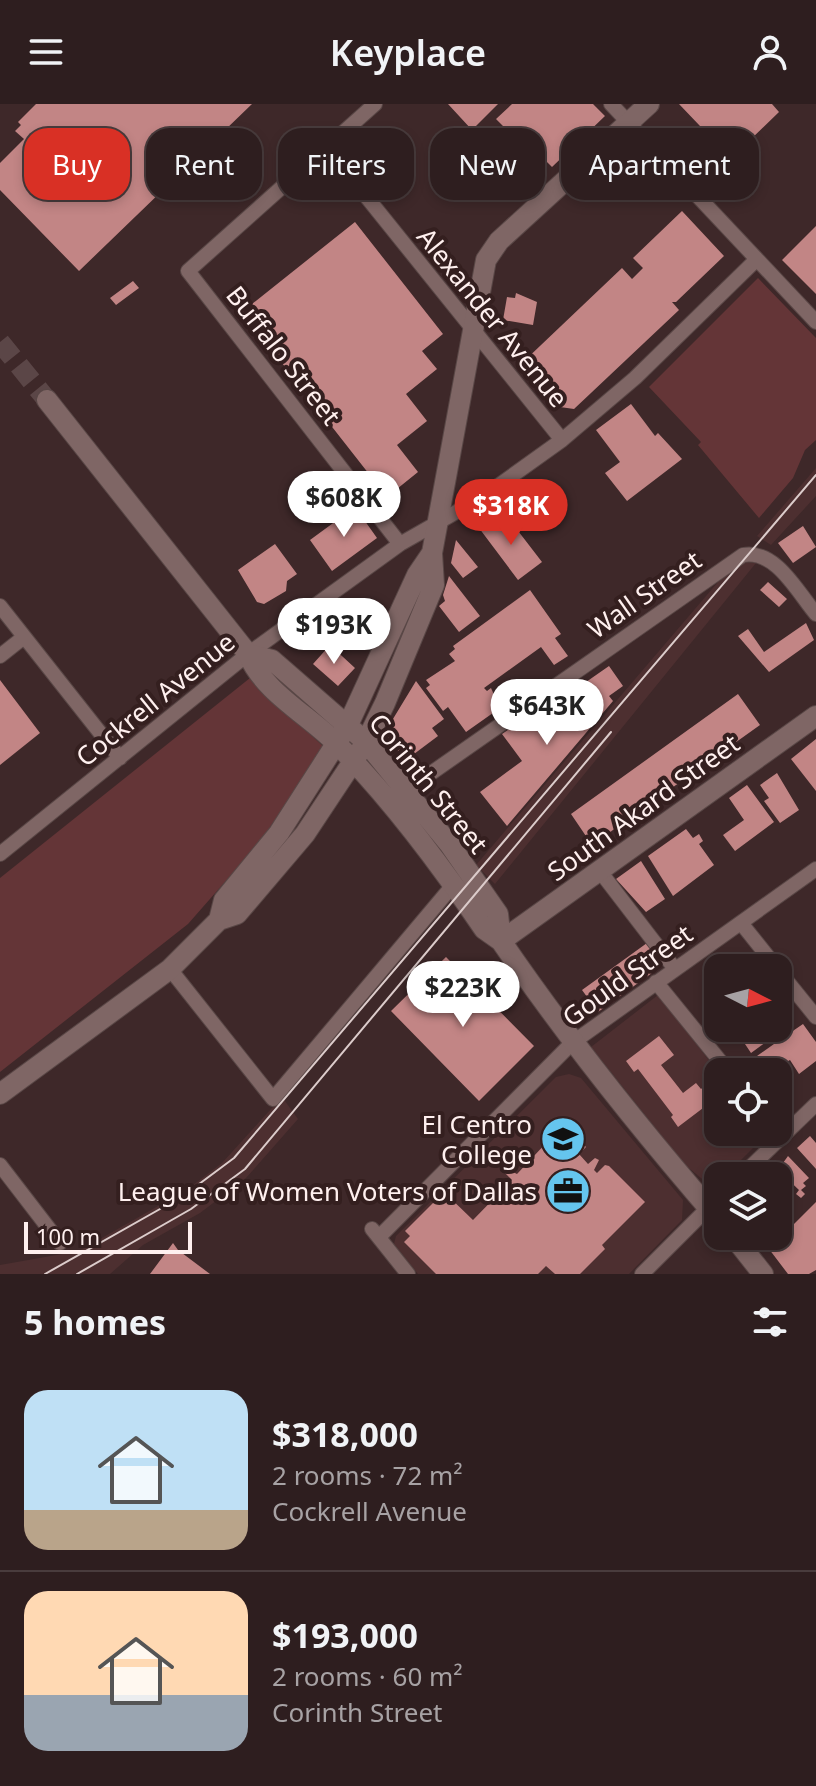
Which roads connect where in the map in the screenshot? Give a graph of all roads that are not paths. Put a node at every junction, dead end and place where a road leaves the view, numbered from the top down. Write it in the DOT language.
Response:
graph roads {
  1 [pos="375,104"];
  2 [pos="611,104"];
  3 [pos="649,104"];
  4 [pos="629,123"];
  5 [pos="350,128"];
  6 [pos="278,193"];
  7 [pos="368,200"];
  8 [pos="756,260"];
  9 [pos="816,322"];
  10 [pos="471,330"];
  11 [pos="47,400"];
  12 [pos="562,440"];
  13 [pos="438,522"];
  14 [pos="400,544"];
  15 [pos="432,553"];
  16 [pos="0,606"];
  17 [pos="816,614"];
  18 [pos="24,637"];
  19 [pos="248,654"];
  20 [pos="0,656"];
  21 [pos="816,716"];
  22 [pos="348,725"];
  23 [pos="366,742"];
  24 [pos="337,744"];
  25 [pos="120,758"];
  26 [pos="353,762"];
  27 [pos="407,790"];
  28 [pos="0,854"];
  29 [pos="599,870"];
  30 [pos="813,878"];
  31 [pos="454,884"];
  32 [pos="219,920"];
  33 [pos="741,923"];
  34 [pos="501,941"];
  35 [pos="765,954"];
  36 [pos="170,969"];
  37 [pos="675,969"];
  38 [pos="656,982"];
  39 [pos="792,987"];
  40 [pos="816,1017"];
  41 [pos="572,1043"];
  42 [pos="718,1058"];
  43 [pos="0,1094"];
  44 [pos="816,1104"];
  45 [pos="792,1124"];
  46 [pos="769,1146"];
  47 [pos="754,1162"];
  48 [pos="0,1165"];
  49 [pos="704,1196"];
  50 [pos="704,1218"];
  51 [pos="60,1243"];
  52 [pos="744,1250"];
  53 [pos="408,1274"];
  54 [pos="642,1274"];
  55 [pos="763,1274"];
  1 -- 5 [label="street"];
  2 -- 4 [label="street"];
  3 -- 4 [label="main road"];
  4 -- 8 [label="street"];
  4 -- 10 [label="main road"];
  6 -- 14 [label="street, Buffalo Street"];
  7 -- 10 [label="street, Alexander Avenue"];
  8 -- 9 [label="street"];
  8 -- 12 [label="street, Cockrell Avenue"];
  10 -- 12 [label="street, Alexander Avenue"];
  10 -- 13 [label="main road"];
  11 -- 19 [label="main road, Corinth Street"];
  12 -- 13 [label="street, Cockrell Avenue"];
  13 -- 14 [label="street, Cockrell Avenue"];
  13 -- 15 [label="main road"];
  14 -- 19 [label="street, Cockrell Avenue"];
  15 -- 22 [label="main road"];
  15 -- 23 [label="main road"];
  16 -- 18 [label="street"];
  17 -- 27 [label="street, Wall Street"];
  18 -- 20 [label="street"];
  18 -- 25 [label="street"];
  19 -- 22 [label="main road, Corinth Street"];
  19 -- 24 [label="main road, Corinth Street"];
  19 -- 25 [label="street, Cockrell Avenue"];
  21 -- 29 [label="main road, South Akard Street"];
  22 -- 23 [label="main road, Corinth Street"];
  22 -- 24 [label="main road"];
  23 -- 26 [label="main road"];
  23 -- 27 [label="main road, Corinth Street"];
  24 -- 26 [label="main road, Corinth Street"];
  24 -- 32 [label="main road"];
  25 -- 28 [label="street, Cockrell Avenue"];
  26 -- 31 [label="main road, Corinth Street"];
  26 -- 32 [label="main road"];
  27 -- 34 [label="main road, Corinth Street"];
  29 -- 34 [label="main road, South Akard Street"];
  29 -- 37 [label="street"];
  30 -- 33 [label="street, Gould Street"];
  31 -- 34 [label="main road, Corinth Street"];
  31 -- 36 [label="street"];
  32 -- 36 [label="main road"];
  33 -- 35 [label="street"];
  33 -- 37 [label="street, Gould Street"];
  34 -- 41 [label="main road, Corinth Street"];
  36 -- 43 [label="main road"];
  37 -- 38 [label="street, Gould Street"];
  38 -- 41 [label="street, Gould Street"];
  38 -- 42 [label="street"];
  39 -- 40 [label="street"];
  41 -- 49 [label="main road, Corinth Street"];
  41 -- 53 [label="street, Gould Street"];
  44 -- 45 [label="street"];
  46 -- 47 [label="street"];
  48 -- 51 [label="street"];
  50 -- 54 [label="street"];
  52 -- 55 [label="main road"];
}
